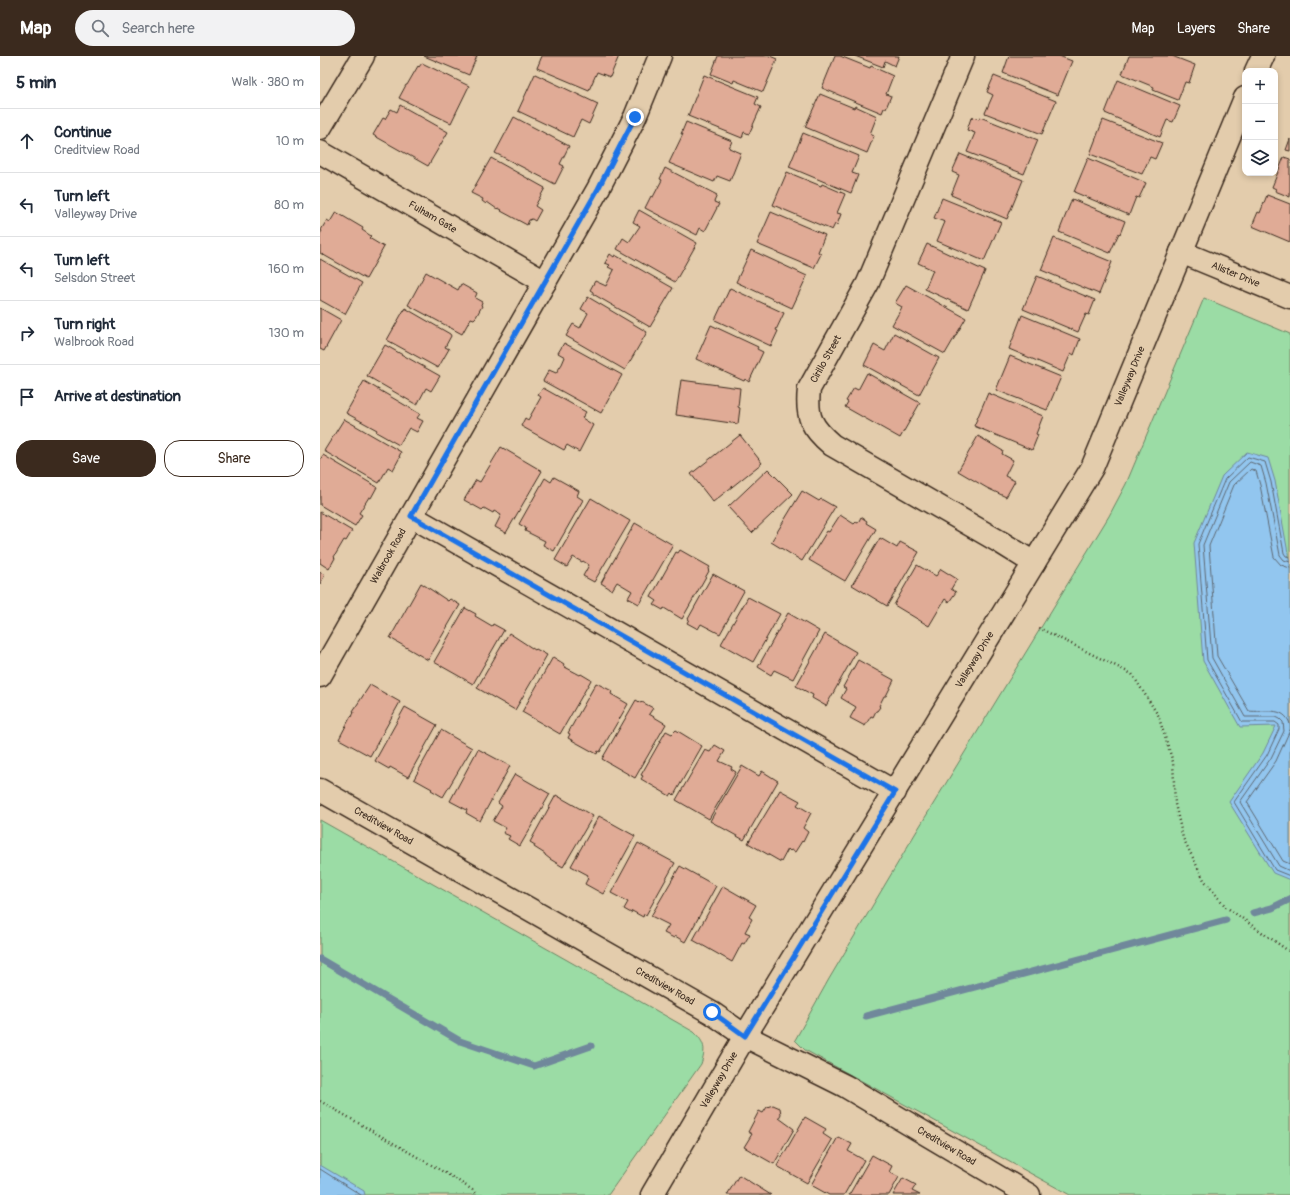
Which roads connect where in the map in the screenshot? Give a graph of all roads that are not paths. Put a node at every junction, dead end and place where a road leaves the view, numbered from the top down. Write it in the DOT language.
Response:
graph roads {
  1 [pos="363,56"];
  2 [pos="660,56"];
  3 [pos="963,56"];
  4 [pos="1263,56"];
  5 [pos="1257,68"];
  6 [pos="1243,104"];
  7 [pos="320,128"];
  8 [pos="320,152"];
  9 [pos="1181,252"];
  10 [pos="545,282"];
  11 [pos="1290,298"];
  12 [pos="411,516"];
  13 [pos="1034,563"];
  14 [pos="320,676"];
  15 [pos="320,790"];
  16 [pos="895,792"];
  17 [pos="745,1036"];
  18 [pos="652,1195"];
  19 [pos="1029,1195"];
  1 -- 7 [label="street"];
  2 -- 10 [label="street, Walbrook Road"];
  3 -- 13 [label="street, Cirillo Street"];
  4 -- 5 [label="street"];
  6 -- 9 [label="street, Valleyway Drive"];
  8 -- 10 [label="street, Fulham Gate"];
  9 -- 11 [label="street, Alister Drive"];
  9 -- 13 [label="street, Valleyway Drive"];
  10 -- 12 [label="street, Walbrook Road"];
  12 -- 14 [label="street, Walbrook Road"];
  12 -- 16 [label="street"];
  13 -- 16 [label="street, Valleyway Drive"];
  15 -- 17 [label="street, Creditview Road"];
  16 -- 17 [label="street, Valleyway Drive"];
  17 -- 18 [label="street, Valleyway Drive"];
  17 -- 19 [label="street, Creditview Road"];
}
